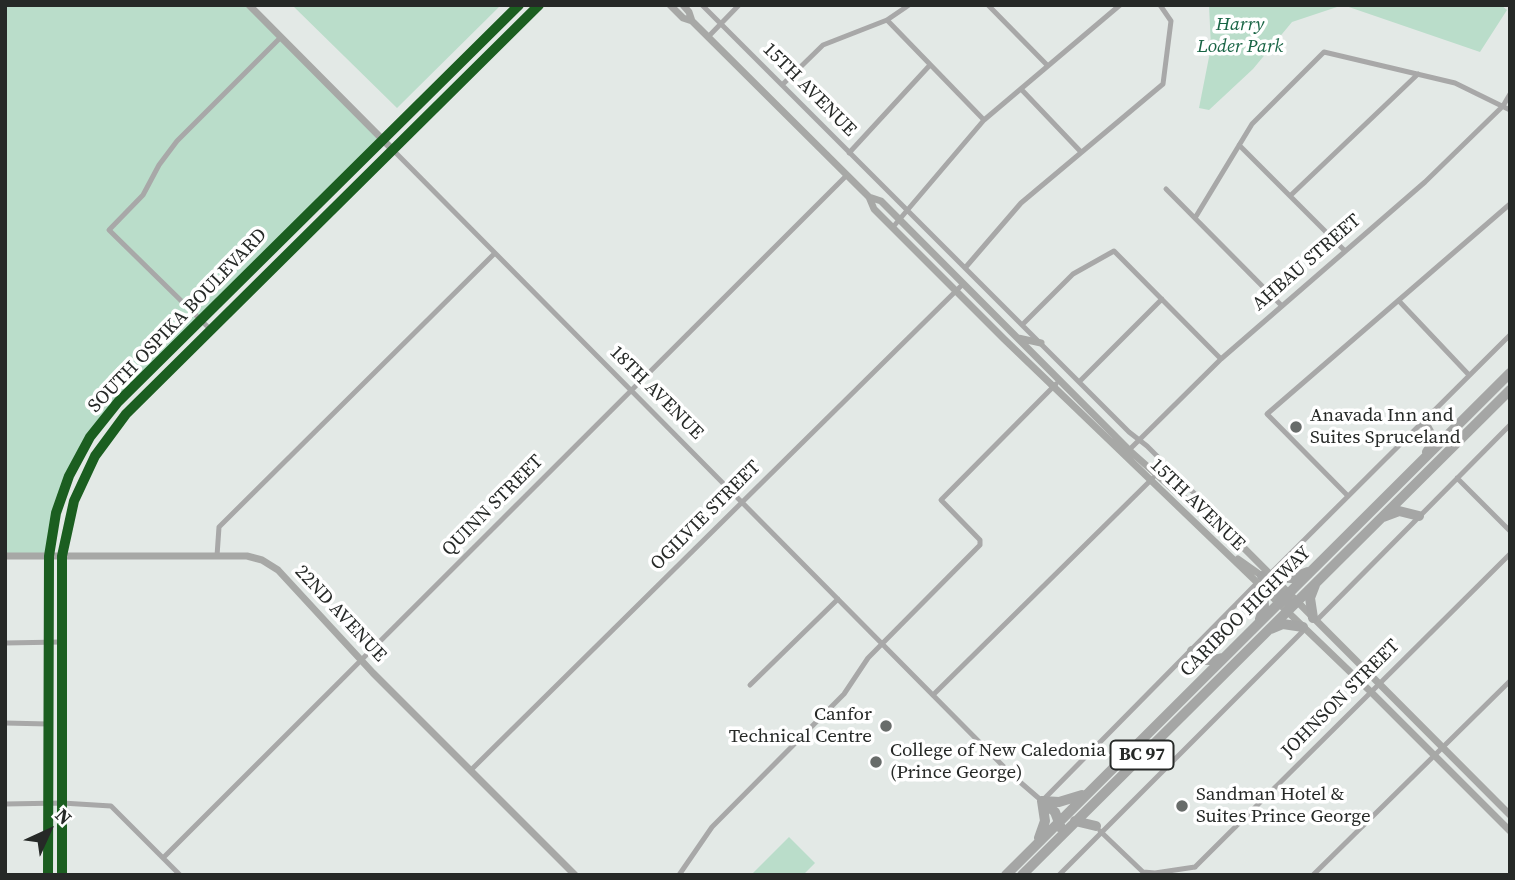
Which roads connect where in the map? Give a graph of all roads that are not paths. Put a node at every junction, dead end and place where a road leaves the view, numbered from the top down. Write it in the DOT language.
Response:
graph roads {
  1 [pos="249,5"];
  2 [pos="519,5"];
  3 [pos="539,5"];
  4 [pos="670,5"];
  5 [pos="683,5"];
  6 [pos="702,5"];
  7 [pos="739,5"];
  8 [pos="909,5"];
  9 [pos="988,5"];
  10 [pos="1106,5"];
  11 [pos="1120,5"];
  12 [pos="1160,5"];
  13 [pos="1112,11"];
  14 [pos="887,20"];
  15 [pos="692,21"];
  16 [pos="721,24"];
  17 [pos="281,37"];
  18 [pos="708,37"];
  19 [pos="930,65"];
  20 [pos="1048,66"];
  21 [pos="1418,74"];
  22 [pos="782,85"];
  23 [pos="1021,89"];
  24 [pos="1510,94"];
  25 [pos="1503,106"];
  26 [pos="1510,110"];
  27 [pos="984,120"];
  28 [pos="383,140"];
  29 [pos="1239,145"];
  30 [pos="393,150"];
  31 [pos="1082,152"];
  32 [pos="849,153"];
  33 [pos="846,176"];
  34 [pos="1167,189"];
  35 [pos="1290,196"];
  36 [pos="869,197"];
  37 [pos="1510,204"];
  38 [pos="908,210"];
  39 [pos="1195,218"];
  40 [pos="899,220"];
  41 [pos="893,227"];
  42 [pos="1345,251"];
  43 [pos="495,253"];
  44 [pos="965,268"];
  45 [pos="963,284"];
  46 [pos="956,290"];
  47 [pos="1162,299"];
  48 [pos="1399,301"];
  49 [pos="1282,306"];
  50 [pos="202,320"];
  51 [pos="1022,325"];
  52 [pos="211,330"];
  53 [pos="1510,335"];
  54 [pos="1016,337"];
  55 [pos="1041,344"];
  56 [pos="1221,359"];
  57 [pos="1510,373"];
  58 [pos="1469,375"];
  59 [pos="1059,380"];
  60 [pos="1079,382"];
  61 [pos="1053,387"];
  62 [pos="631,390"];
  63 [pos="1510,390"];
  64 [pos="1423,421"];
  65 [pos="1510,425"];
  66 [pos="1139,440"];
  67 [pos="1126,453"];
  68 [pos="1419,463"];
  69 [pos="1153,478"];
  70 [pos="1457,478"];
  71 [pos="1348,496"];
  72 [pos="742,502"];
  73 [pos="1419,516"];
  74 [pos="1379,519"];
  75 [pos="1219,523"];
  76 [pos="1510,531"];
  77 [pos="1510,554"];
  78 [pos="5,556"];
  79 [pos="49,556"];
  80 [pos="62,556"];
  81 [pos="218,556"];
  82 [pos="1314,568"];
  83 [pos="1265,580"];
  84 [pos="1317,580"];
  85 [pos="838,599"];
  86 [pos="1286,602"];
  87 [pos="1314,620"];
  88 [pos="1304,628"];
  89 [pos="1258,632"];
  90 [pos="61,642"];
  91 [pos="5,643"];
  92 [pos="48,643"];
  93 [pos="883,644"];
  94 [pos="1192,651"];
  95 [pos="1225,657"];
  96 [pos="361,660"];
  97 [pos="1201,660"];
  98 [pos="1510,681"];
  99 [pos="1200,682"];
  100 [pos="1379,684"];
  101 [pos="750,685"];
  102 [pos="1370,692"];
  103 [pos="933,695"];
  104 [pos="5,723"];
  105 [pos="48,724"];
  106 [pos="1443,748"];
  107 [pos="1434,756"];
  108 [pos="471,770"];
  109 [pos="1092,790"];
  110 [pos="1042,801"];
  111 [pos="48,803"];
  112 [pos="62,803"];
  113 [pos="5,804"];
  114 [pos="1090,806"];
  115 [pos="1510,815"];
  116 [pos="1076,821"];
  117 [pos="1060,822"];
  118 [pos="1099,829"];
  119 [pos="1510,831"];
  120 [pos="1058,838"];
  121 [pos="1035,846"];
  122 [pos="163,858"];
  123 [pos="1195,867"];
  124 [pos="572,872"];
  125 [pos="48,875"];
  126 [pos="62,875"];
  127 [pos="180,875"];
  128 [pos="560,875"];
  129 [pos="679,875"];
  130 [pos="1006,875"];
  131 [pos="1022,875"];
  132 [pos="1059,875"];
  133 [pos="1198,875"];
  134 [pos="1313,875"];
  1 -- 17 [label="main road, 18TH AVENUE"];
  2 -- 28 [label="main road, SOUTH OSPIKA BOULEVARD"];
  3 -- 30 [label="main road, SOUTH OSPIKA BOULEVARD"];
  4 -- 15 [label="main road, 15TH AVENUE"];
  5 -- 15 [label="main road, 15TH AVENUE"];
  6 -- 16 [label="street, 15TH AVENUE"];
  7 -- 16 [label="street"];
  8 -- 14 [label="street"];
  9 -- 20 [label="street"];
  10 -- 13 [label="street"];
  11 -- 13 [label="street"];
  12 -- 31 [label="street"];
  13 -- 20 [label="street"];
  14 -- 19 [label="street"];
  14 -- 22 [label="street"];
  15 -- 18 [label="main road, 15TH AVENUE"];
  16 -- 18 [label="street"];
  16 -- 22 [label="street, 15TH AVENUE"];
  17 -- 28 [label="main road, 18TH AVENUE"];
  17 -- 50 [label="street"];
  18 -- 33 [label="main road, 15TH AVENUE"];
  19 -- 27 [label="street"];
  19 -- 32 [label="street"];
  20 -- 23 [label="street"];
  21 -- 25 [label="street"];
  21 -- 29 [label="street"];
  21 -- 35 [label="street"];
  22 -- 32 [label="street, 15TH AVENUE"];
  23 -- 27 [label="street"];
  23 -- 31 [label="street"];
  24 -- 25 [label="street, AHBAU STREET"];
  25 -- 26 [label="street"];
  25 -- 42 [label="street, AHBAU STREET"];
  27 -- 38 [label="street"];
  28 -- 30 [label="main road, 18TH AVENUE"];
  28 -- 50 [label="main road, SOUTH OSPIKA BOULEVARD"];
  29 -- 35 [label="street"];
  29 -- 39 [label="street"];
  30 -- 43 [label="street, 18TH AVENUE"];
  30 -- 52 [label="main road, SOUTH OSPIKA BOULEVARD"];
  31 -- 44 [label="street"];
  32 -- 38 [label="street, 15TH AVENUE"];
  33 -- 36 [label="main road, 15TH AVENUE"];
  33 -- 62 [label="street, QUINN STREET"];
  34 -- 39 [label="street"];
  35 -- 42 [label="street"];
  36 -- 40 [label="main road, 15TH AVENUE"];
  36 -- 41 [label="main road, 15TH AVENUE"];
  37 -- 48 [label="street"];
  38 -- 40 [label="street"];
  38 -- 44 [label="street, 15TH AVENUE"];
  39 -- 49 [label="street"];
  40 -- 41 [label="street"];
  40 -- 45 [label="main road, 15TH AVENUE"];
  41 -- 46 [label="main road, 15TH AVENUE"];
  42 -- 49 [label="street, AHBAU STREET"];
  43 -- 62 [label="street, 18TH AVENUE"];
  43 -- 81 [label="street"];
  44 -- 51 [label="street, 15TH AVENUE"];
  45 -- 46 [label="street, OGILVIE STREET"];
  45 -- 54 [label="main road, 15TH AVENUE"];
  46 -- 61 [label="main road, 15TH AVENUE"];
  46 -- 72 [label="street, OGILVIE STREET"];
  47 -- 51 [label="street"];
  47 -- 56 [label="street"];
  47 -- 60 [label="street"];
  48 -- 58 [label="street"];
  48 -- 71 [label="street"];
  49 -- 56 [label="street, AHBAU STREET"];
  50 -- 52 [label="street"];
  50 -- 79 [label="main road, SOUTH OSPIKA BOULEVARD"];
  51 -- 55 [label="street, 15TH AVENUE"];
  52 -- 80 [label="main road, SOUTH OSPIKA BOULEVARD"];
  53 -- 58 [label="street"];
  54 -- 55 [label="main road"];
  54 -- 59 [label="main road, 15TH AVENUE"];
  55 -- 60 [label="street, 15TH AVENUE"];
  56 -- 66 [label="street, AHBAU STREET"];
  57 -- 68 [label="highway, CARIBOO HIGHWAY / BC 97"];
  58 -- 64 [label="street"];
  59 -- 61 [label="street"];
  59 -- 67 [label="main road, 15TH AVENUE"];
  60 -- 66 [label="street, 15TH AVENUE"];
  61 -- 67 [label="main road, 15TH AVENUE"];
  61 -- 93 [label="street"];
  62 -- 72 [label="street, 18TH AVENUE"];
  62 -- 96 [label="street, QUINN STREET"];
  63 -- 74 [label="highway, CARIBOO HIGHWAY / BC 97"];
  64 -- 68 [label="highway"];
  64 -- 71 [label="street"];
  65 -- 70 [label="street"];
  66 -- 67 [label="street, AHBAU STREET"];
  66 -- 75 [label="street, 15TH AVENUE"];
  67 -- 69 [label="main road, 15TH AVENUE"];
  68 -- 82 [label="highway, CARIBOO HIGHWAY / BC 97"];
  69 -- 75 [label="main road, 15TH AVENUE"];
  69 -- 83 [label="main road, 15TH AVENUE"];
  69 -- 103 [label="street"];
  70 -- 73 [label="street"];
  70 -- 76 [label="street"];
  71 -- 83 [label="street"];
  72 -- 85 [label="street, 18TH AVENUE"];
  72 -- 108 [label="street, OGILVIE STREET"];
  73 -- 74 [label="highway"];
  73 -- 87 [label="street"];
  74 -- 84 [label="highway, CARIBOO HIGHWAY / BC 97"];
  75 -- 83 [label="main road, 15TH AVENUE"];
  77 -- 100 [label="street, JOHNSON STREET"];
  78 -- 79 [label="main road, 22ND AVENUE"];
  79 -- 80 [label="main road, 22ND AVENUE"];
  79 -- 92 [label="main road, SOUTH OSPIKA BOULEVARD"];
  80 -- 81 [label="main road, 22ND AVENUE"];
  80 -- 90 [label="main road, SOUTH OSPIKA BOULEVARD"];
  81 -- 96 [label="main road, 22ND AVENUE"];
  82 -- 83 [label="highway"];
  82 -- 86 [label="highway, CARIBOO HIGHWAY / BC 97"];
  83 -- 86 [label="highway"];
  83 -- 89 [label="highway"];
  83 -- 94 [label="street"];
  84 -- 86 [label="highway, CARIBOO HIGHWAY / BC 97"];
  84 -- 87 [label="highway"];
  85 -- 93 [label="street, 18TH AVENUE"];
  85 -- 101 [label="street"];
  86 -- 87 [label="main road"];
  86 -- 88 [label="main road"];
  86 -- 89 [label="highway, CARIBOO HIGHWAY / BC 97"];
  87 -- 100 [label="main road"];
  88 -- 89 [label="highway"];
  88 -- 102 [label="main road"];
  88 -- 118 [label="street"];
  89 -- 95 [label="highway, CARIBOO HIGHWAY / BC 97"];
  89 -- 114 [label="highway, CARIBOO HIGHWAY / BC 97"];
  90 -- 92 [label="street"];
  90 -- 112 [label="main road, SOUTH OSPIKA BOULEVARD"];
  91 -- 92 [label="street"];
  92 -- 105 [label="main road, SOUTH OSPIKA BOULEVARD"];
  93 -- 103 [label="street, 18TH AVENUE"];
  93 -- 129 [label="street"];
  94 -- 97 [label="highway"];
  94 -- 110 [label="street"];
  95 -- 97 [label="highway"];
  95 -- 99 [label="highway, CARIBOO HIGHWAY / BC 97"];
  96 -- 108 [label="main road, 22ND AVENUE"];
  96 -- 122 [label="street, QUINN STREET"];
  97 -- 99 [label="highway"];
  98 -- 106 [label="street"];
  99 -- 109 [label="highway, CARIBOO HIGHWAY / BC 97"];
  100 -- 102 [label="street, JOHNSON STREET"];
  100 -- 106 [label="main road"];
  102 -- 107 [label="main road"];
  102 -- 123 [label="street, JOHNSON STREET"];
  103 -- 110 [label="street, 18TH AVENUE"];
  104 -- 105 [label="street"];
  105 -- 111 [label="main road, SOUTH OSPIKA BOULEVARD"];
  106 -- 107 [label="street"];
  106 -- 115 [label="main road"];
  107 -- 119 [label="main road"];
  107 -- 134 [label="street"];
  108 -- 124 [label="main road, 22ND AVENUE"];
  109 -- 110 [label="highway"];
  109 -- 117 [label="highway, CARIBOO HIGHWAY / BC 97"];
  110 -- 117 [label="highway"];
  110 -- 121 [label="highway"];
  111 -- 112 [label="street"];
  111 -- 113 [label="street"];
  111 -- 125 [label="main road, SOUTH OSPIKA BOULEVARD"];
  112 -- 122 [label="street"];
  112 -- 126 [label="main road, SOUTH OSPIKA BOULEVARD"];
  114 -- 116 [label="highway, CARIBOO HIGHWAY / BC 97"];
  114 -- 118 [label="highway"];
  116 -- 118 [label="highway"];
  116 -- 120 [label="highway, CARIBOO HIGHWAY / BC 97"];
  117 -- 120 [label="highway"];
  117 -- 121 [label="highway, CARIBOO HIGHWAY / BC 97"];
  118 -- 123 [label="street"];
  118 -- 132 [label="street"];
  120 -- 131 [label="highway, CARIBOO HIGHWAY / BC 97"];
  121 -- 130 [label="highway, CARIBOO HIGHWAY / BC 97"];
  122 -- 127 [label="street"];
  123 -- 133 [label="street"];
  124 -- 128 [label="street"];
}
